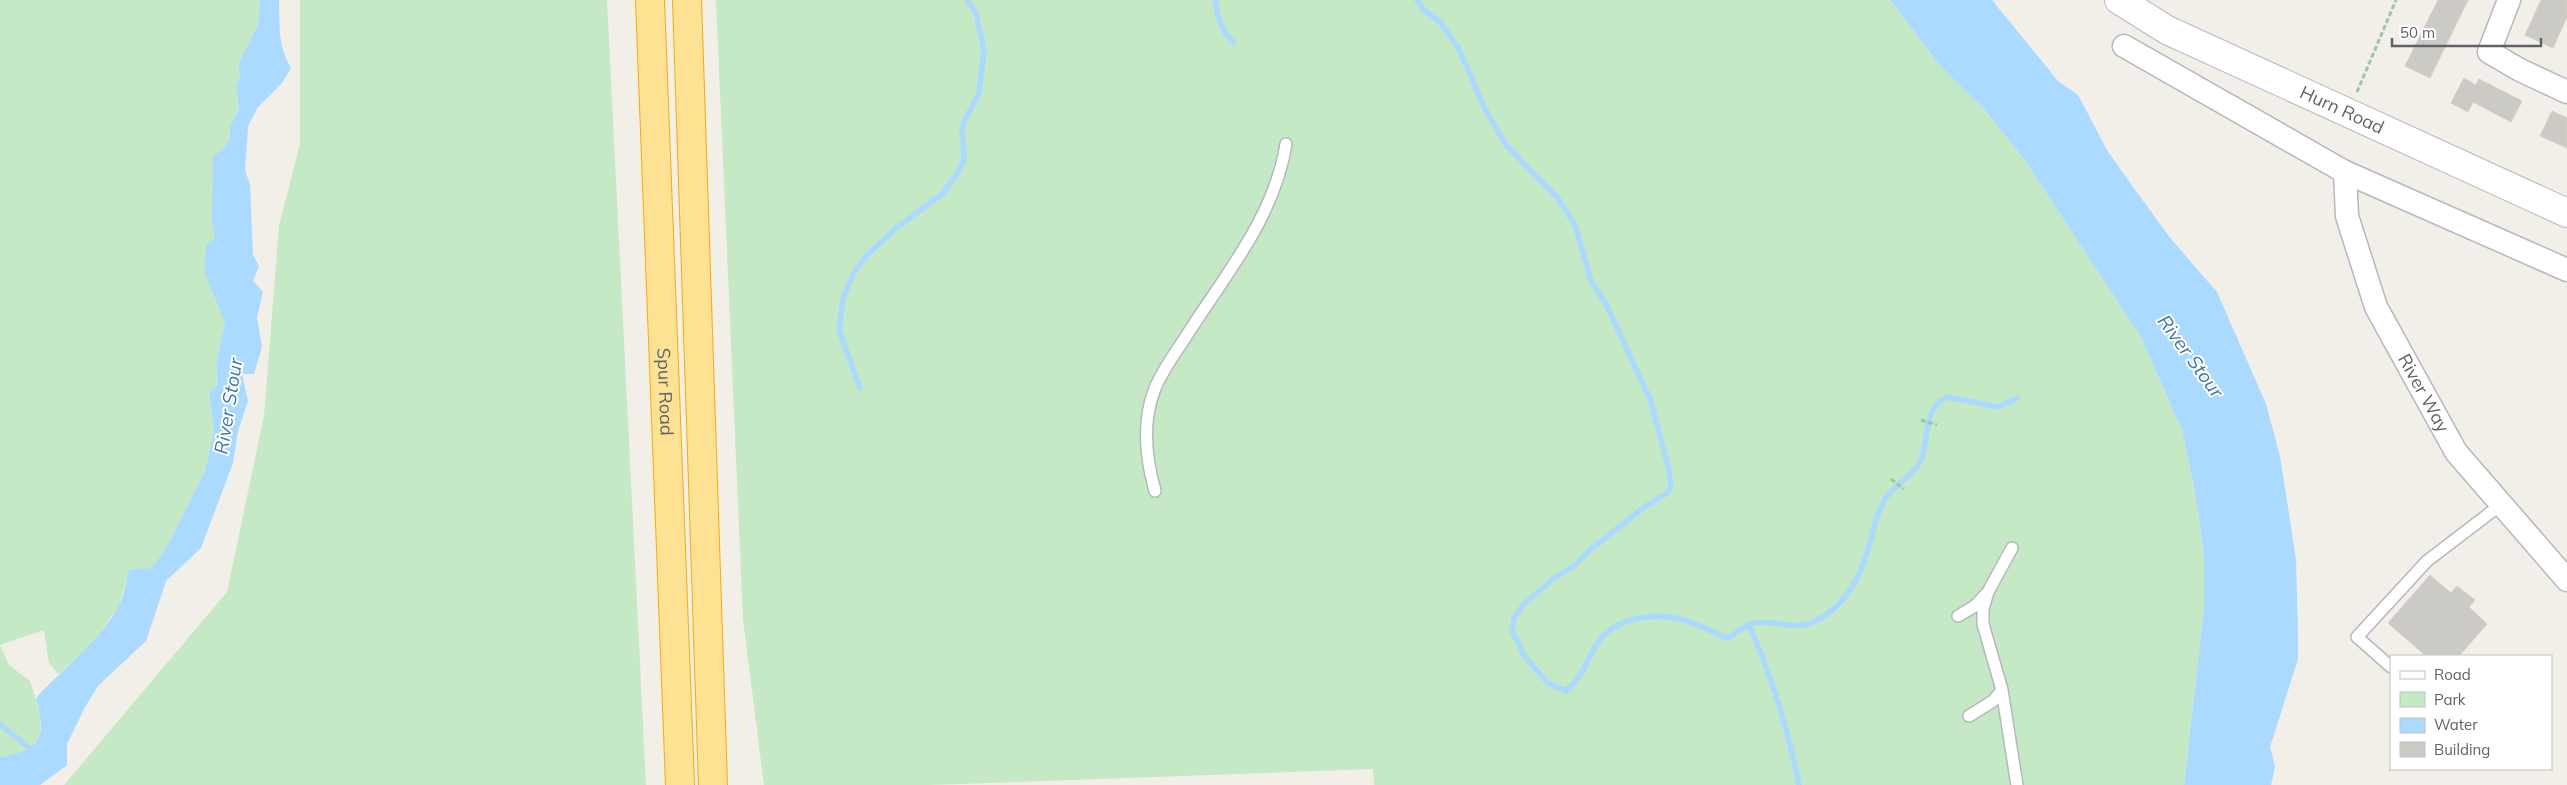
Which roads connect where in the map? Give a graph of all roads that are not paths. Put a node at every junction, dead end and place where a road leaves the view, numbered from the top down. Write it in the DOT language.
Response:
graph roads {
  1 [pos="650,0"];
  2 [pos="686,0"];
  3 [pos="2119,0"];
  4 [pos="2509,0"];
  5 [pos="2124,46"];
  6 [pos="2567,92"];
  7 [pos="1286,144"];
  8 [pos="2345,172"];
  9 [pos="2567,213"];
  10 [pos="2567,270"];
  11 [pos="1155,491"];
  12 [pos="2503,503"];
  13 [pos="2012,548"];
  14 [pos="2567,580"];
  15 [pos="1988,592"];
  16 [pos="1958,616"];
  17 [pos="2390,666"];
  18 [pos="2002,690"];
  19 [pos="1969,716"];
  20 [pos="680,785"];
  21 [pos="713,785"];
  22 [pos="2017,785"];
  1 -- 20 [label="highway, Spur Road"];
  2 -- 21 [label="highway, Spur Road"];
  3 -- 9 [label="main road, Hurn Road"];
  4 -- 6 [label="street"];
  5 -- 8 [label="street"];
  7 -- 11 [label="lane"];
  8 -- 10 [label="street"];
  8 -- 12 [label="street, River Way"];
  12 -- 14 [label="street, River Way"];
  12 -- 17 [label="lane"];
  13 -- 15 [label="lane"];
  15 -- 16 [label="lane"];
  15 -- 18 [label="lane"];
  18 -- 19 [label="lane"];
  18 -- 22 [label="lane"];
}
